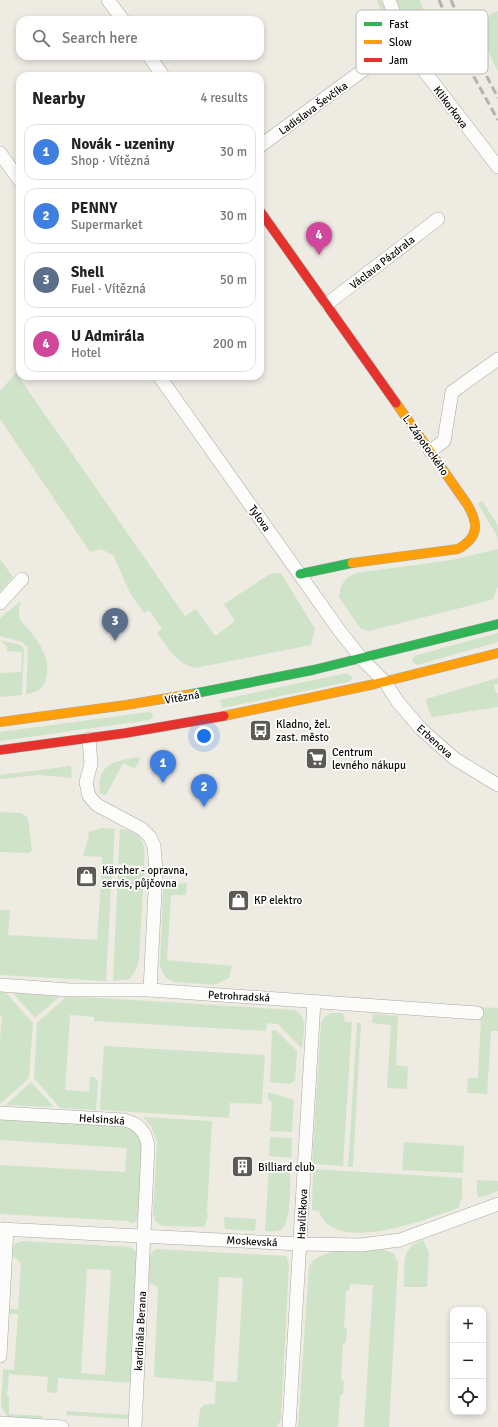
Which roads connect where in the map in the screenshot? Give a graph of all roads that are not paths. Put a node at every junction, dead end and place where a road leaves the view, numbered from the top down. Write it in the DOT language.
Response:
graph roads {
  1 [pos="108,0"];
  2 [pos="390,0"];
  3 [pos="394,10"];
  4 [pos="120,16"];
  5 [pos="152,60"];
  6 [pos="160,72"];
  7 [pos="358,74"];
  8 [pos="427,74"];
  9 [pos="264,143"];
  10 [pos="0,153"];
  11 [pos="498,167"];
  12 [pos="16,175"];
  13 [pos="264,217"];
  14 [pos="438,218"];
  15 [pos="326,304"];
  16 [pos="498,359"];
  17 [pos="162,380"];
  18 [pos="430,451"];
  19 [pos="300,574"];
  20 [pos="22,579"];
  21 [pos="0,603"];
  22 [pos="498,624"];
  23 [pos="498,654"];
  24 [pos="362,660"];
  25 [pos="386,682"];
  26 [pos="0,722"];
  27 [pos="89,739"];
  28 [pos="0,750"];
  29 [pos="498,785"];
  30 [pos="0,985"];
  31 [pos="150,990"];
  32 [pos="314,1001"];
  33 [pos="477,1013"];
  34 [pos="0,1113"];
  35 [pos="498,1204"];
  36 [pos="4,1229"];
  37 [pos="145,1235"];
  38 [pos="300,1244"];
  39 [pos="0,1356"];
  40 [pos="0,1423"];
  41 [pos="62,1427"];
  42 [pos="135,1427"];
  43 [pos="289,1427"];
  1 -- 4 [label="street"];
  2 -- 3 [label="street, Klikorkova"];
  5 -- 6 [label="street"];
  7 -- 9 [label="street, Ladislava Ševčíka"];
  8 -- 11 [label="street, Klikorkova"];
  10 -- 12 [label="street"];
  13 -- 15 [label="main road, L. Zápotockého"];
  14 -- 15 [label="street, Václava Pázdrala"];
  15 -- 18 [label="main road, L. Zápotockého"];
  16 -- 18 [label="street"];
  17 -- 19 [label="street, Tylova"];
  18 -- 19 [label="main road, L. Zápotockého"];
  19 -- 24 [label="street, Tylova"];
  20 -- 21 [label="street"];
  22 -- 24 [label="main road, Vítězná"];
  23 -- 25 [label="main road"];
  24 -- 25 [label="street"];
  24 -- 26 [label="main road, Vítězná"];
  25 -- 27 [label="main road"];
  25 -- 29 [label="street, Erbenova"];
  27 -- 28 [label="main road"];
  27 -- 31 [label="street"];
  30 -- 31 [label="street, Petrohradská"];
  31 -- 32 [label="street, Petrohradská"];
  32 -- 33 [label="street, Petrohradská"];
  32 -- 38 [label="street, Havlíčkova"];
  34 -- 37 [label="street, Helsinská"];
  35 -- 38 [label="street, Moskevská"];
  36 -- 37 [label="street, Moskevská"];
  36 -- 39 [label="street"];
  37 -- 38 [label="street, Moskevská"];
  37 -- 42 [label="street, kardinála Berana"];
  38 -- 43 [label="street, Havlíčkova"];
  40 -- 41 [label="street"];
}
